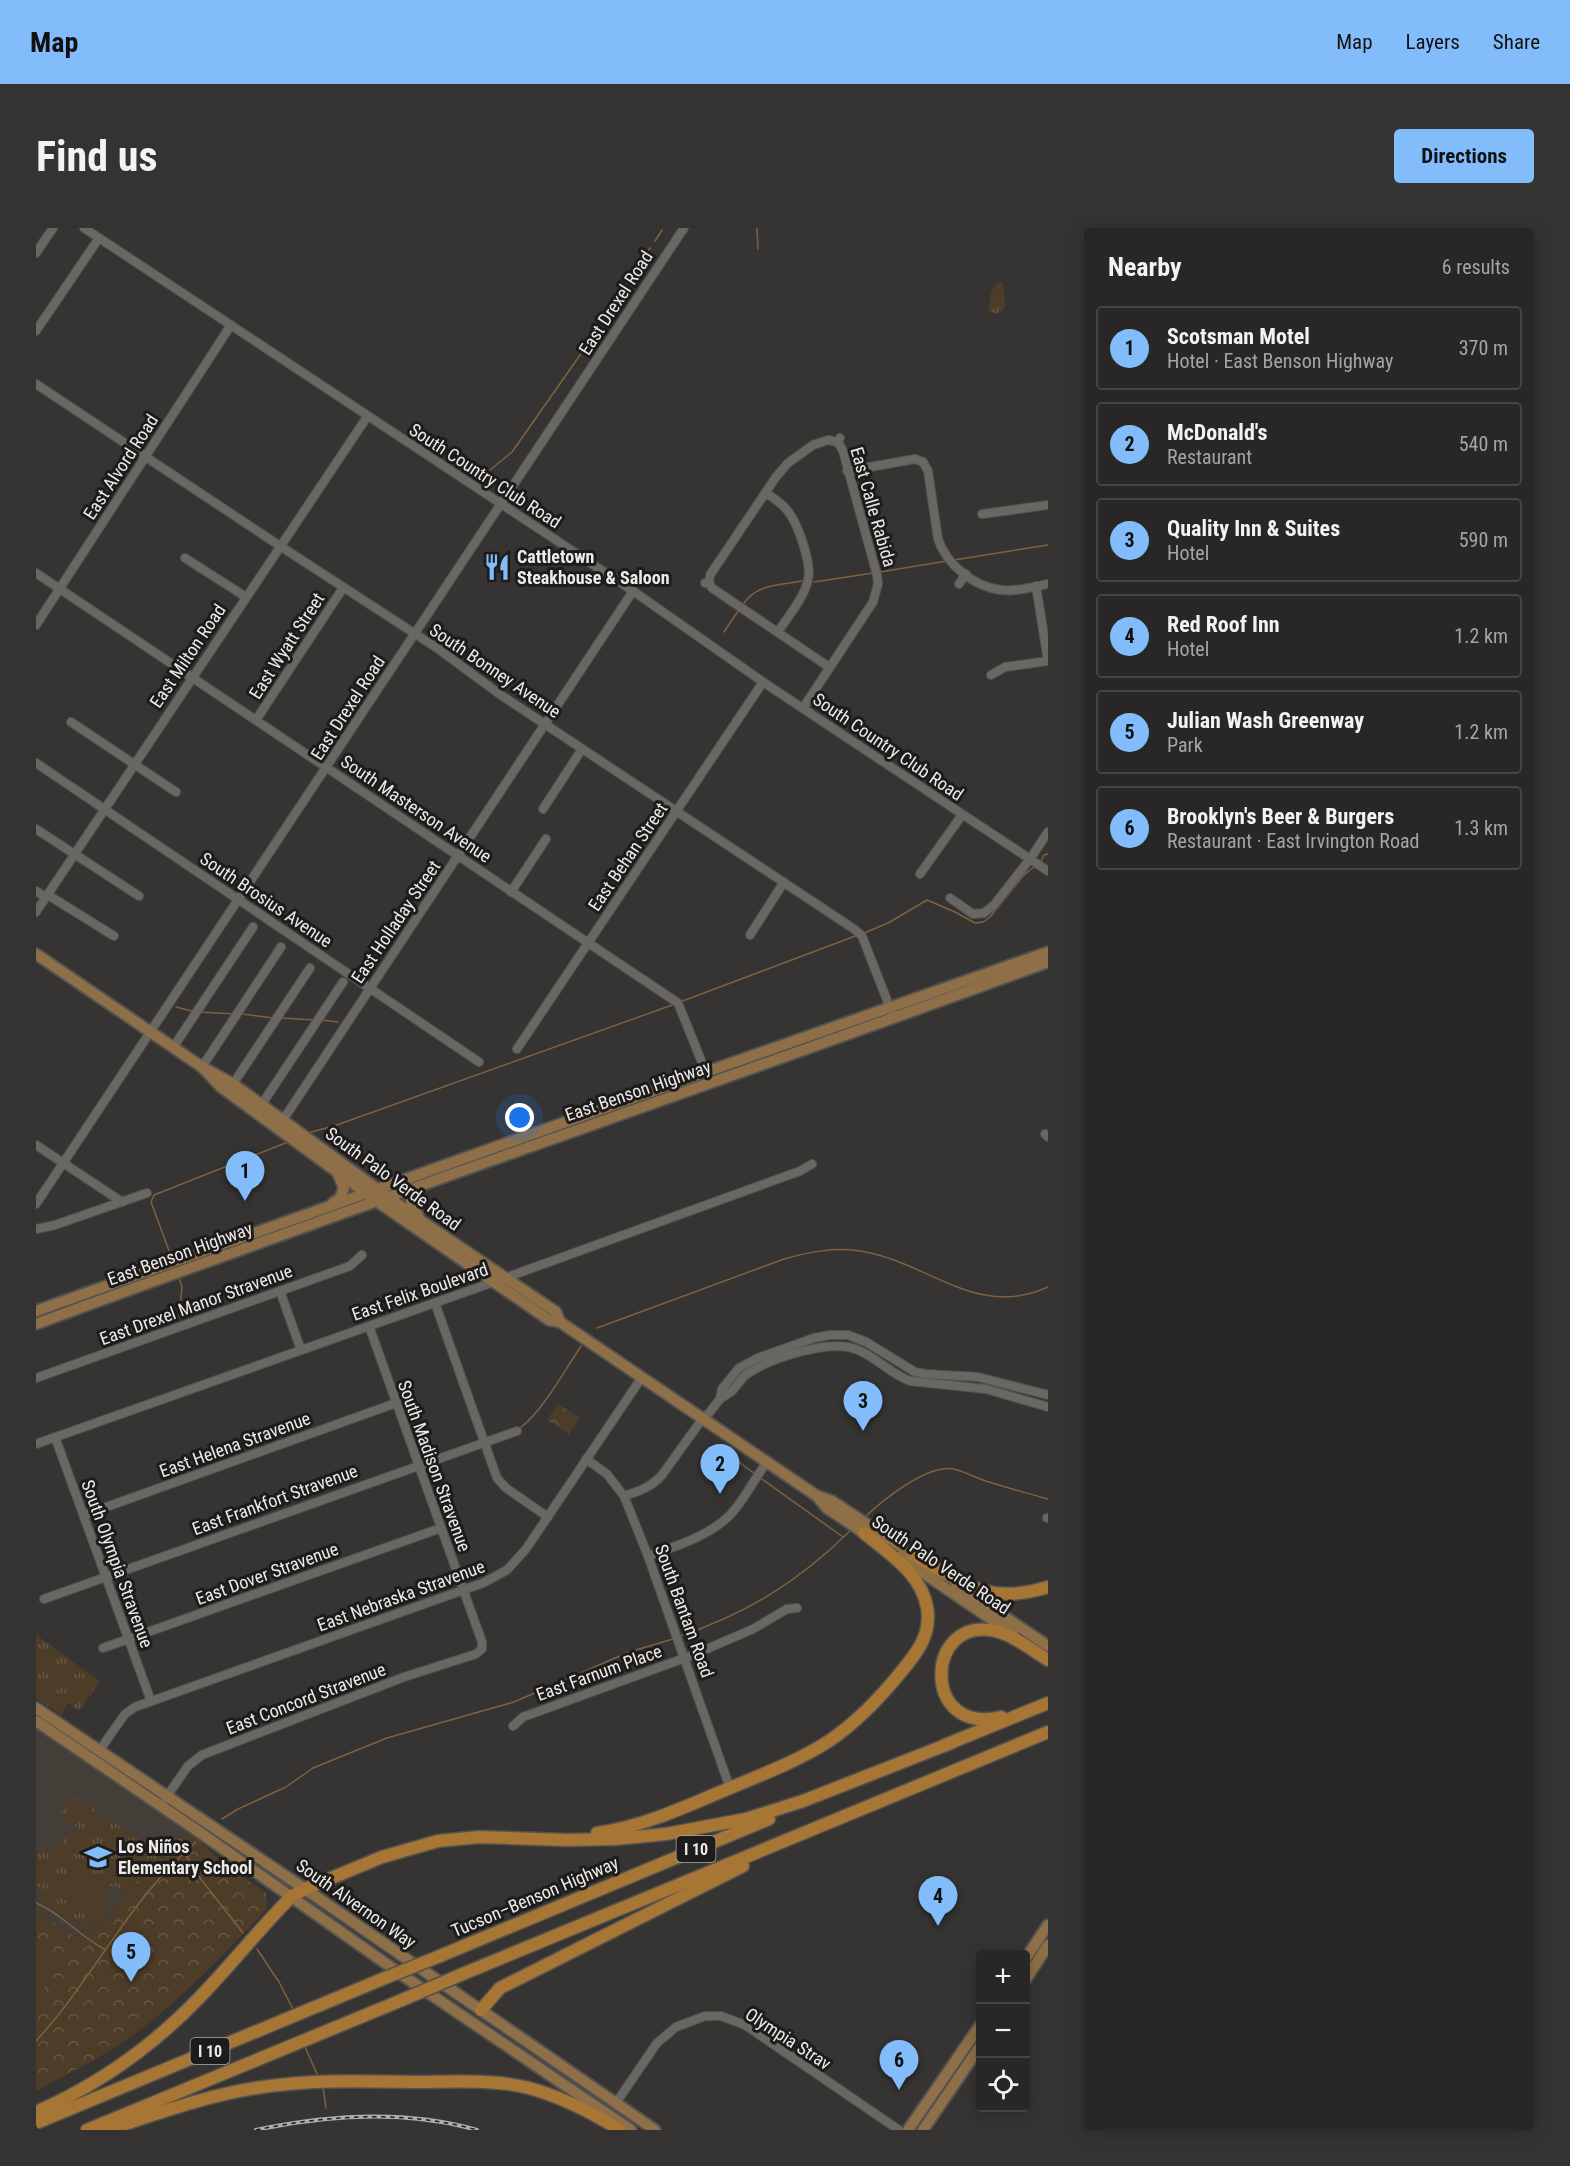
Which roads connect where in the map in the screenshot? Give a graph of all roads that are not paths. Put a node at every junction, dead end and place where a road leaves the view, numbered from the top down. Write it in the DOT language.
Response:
graph roads {
  1 [pos="53,228"];
  2 [pos="84,228"];
  3 [pos="684,228"];
  4 [pos="99,238"];
  5 [pos="36,253"];
  6 [pos="231,326"];
  7 [pos="37,327"];
  8 [pos="36,384"];
  9 [pos="367,417"];
  10 [pos="145,456"];
  11 [pos="847,471"];
  12 [pos="766,493"];
  13 [pos="501,503"];
  14 [pos="1048,505"];
  15 [pos="982,514"];
  16 [pos="280,546"];
  17 [pos="185,558"];
  18 [pos="36,573"];
  19 [pos="966,574"];
  20 [pos="959,584"];
  21 [pos="1048,584"];
  22 [pos="1036,586"];
  23 [pos="343,588"];
  24 [pos="60,589"];
  25 [pos="633,591"];
  26 [pos="246,597"];
  27 [pos="36,625"];
  28 [pos="778,632"];
  29 [pos="415,634"];
  30 [pos="1048,661"];
  31 [pos="829,667"];
  32 [pos="991,675"];
  33 [pos="192,677"];
  34 [pos="763,682"];
  35 [pos="803,708"];
  36 [pos="256,720"];
  37 [pos="71,722"];
  38 [pos="545,723"];
  39 [pos="582,749"];
  40 [pos="36,763"];
  41 [pos="136,765"];
  42 [pos="327,766"];
  43 [pos="176,792"];
  44 [pos="106,809"];
  45 [pos="543,809"];
  46 [pos="677,810"];
  47 [pos="962,815"];
  48 [pos="36,829"];
  49 [pos="1048,832"];
  50 [pos="546,839"];
  51 [pos="74,854"];
  52 [pos="458,856"];
  53 [pos="1030,859"];
  54 [pos="1048,871"];
  55 [pos="920,874"];
  56 [pos="784,882"];
  57 [pos="36,891"];
  58 [pos="511,892"];
  59 [pos="47,896"];
  60 [pos="139,896"];
  61 [pos="950,898"];
  62 [pos="238,899"];
  63 [pos="36,912"];
  64 [pos="253,927"];
  65 [pos="750,935"];
  66 [pos="114,936"];
  67 [pos="589,943"];
  68 [pos="281,947"];
  69 [pos="1048,952"];
  70 [pos="36,954"];
  71 [pos="1048,962"];
  72 [pos="310,968"];
  73 [pos="343,982"];
  74 [pos="370,987"];
  75 [pos="892,1013"];
  76 [pos="151,1031"];
  77 [pos="174,1046"];
  78 [pos="517,1049"];
  79 [pos="479,1062"];
  80 [pos="202,1067"];
  81 [pos="708,1077"];
  82 [pos="233,1084"];
  83 [pos="262,1104"];
  84 [pos="283,1120"];
  85 [pos="567,1127"];
  86 [pos="36,1145"];
  87 [pos="64,1163"];
  88 [pos="812,1164"];
  89 [pos="336,1172"];
  90 [pos="427,1183"];
  91 [pos="378,1189"];
  92 [pos="147,1193"];
  93 [pos="366,1193"];
  94 [pos="388,1197"];
  95 [pos="377,1201"];
  96 [pos="122,1202"];
  97 [pos="36,1204"];
  98 [pos="320,1210"];
  99 [pos="424,1223"];
  100 [pos="36,1229"];
  101 [pos="362,1255"];
  102 [pos="505,1278"];
  103 [pos="493,1282"];
  104 [pos="280,1291"];
  105 [pos="435,1303"];
  106 [pos="36,1311"];
  107 [pos="561,1322"];
  108 [pos="36,1324"];
  109 [pos="369,1326"];
  110 [pos="301,1350"];
  111 [pos="884,1353"];
  112 [pos="767,1355"];
  113 [pos="878,1361"];
  114 [pos="773,1362"];
  115 [pos="938,1375"];
  116 [pos="642,1377"];
  117 [pos="36,1378"];
  118 [pos="938,1385"];
  119 [pos="1008,1385"];
  120 [pos="1004,1395"];
  121 [pos="1048,1395"];
  122 [pos="720,1399"];
  123 [pos="396,1403"];
  124 [pos="1048,1407"];
  125 [pos="703,1418"];
  126 [pos="517,1431"];
  127 [pos="55,1437"];
  128 [pos="484,1442"];
  129 [pos="36,1444"];
  130 [pos="586,1459"];
  131 [pos="767,1462"];
  132 [pos="419,1465"];
  133 [pos="624,1496"];
  134 [pos="84,1515"];
  135 [pos="548,1517"];
  136 [pos="441,1528"];
  137 [pos="867,1529"];
  138 [pos="913,1554"];
  139 [pos="648,1556"];
  140 [pos="106,1577"];
  141 [pos="1048,1587"];
  142 [pos="463,1590"];
  143 [pos="44,1599"];
  144 [pos="796,1608"];
  145 [pos="128,1639"];
  146 [pos="1048,1646"];
  147 [pos="103,1648"];
  148 [pos="482,1649"];
  149 [pos="685,1658"];
  150 [pos="1048,1659"];
  151 [pos="151,1701"];
  152 [pos="1048,1703"];
  153 [pos="36,1708"];
  154 [pos="36,1721"];
  155 [pos="513,1726"];
  156 [pos="1048,1732"];
  157 [pos="951,1743"];
  158 [pos="99,1751"];
  159 [pos="730,1788"];
  160 [pos="164,1801"];
  161 [pos="800,1834"];
  162 [pos="552,1839"];
  163 [pos="305,1888"];
  164 [pos="291,1898"];
  165 [pos="1048,1927"];
  166 [pos="1048,1945"];
  167 [pos="1030,1952"];
  168 [pos="1030,1973"];
  169 [pos="481,2010"];
  170 [pos="976,2031"];
  171 [pos="976,2052"];
  172 [pos="616,2103"];
  173 [pos="36,2112"];
  174 [pos="36,2123"];
  175 [pos="87,2130"];
  176 [pos="107,2130"];
  177 [pos="620,2130"];
  178 [pos="631,2130"];
  179 [pos="655,2130"];
  180 [pos="899,2130"];
  181 [pos="909,2130"];
  182 [pos="923,2130"];
  1 -- 5 [label="street"];
  2 -- 4 [label="street, South Country Club Road"];
  3 -- 13 [label="street, East Drexel Road"];
  4 -- 6 [label="street, South Country Club Road"];
  4 -- 7 [label="street"];
  6 -- 9 [label="street, South Country Club Road"];
  6 -- 10 [label="street, East Alvord Road"];
  8 -- 10 [label="street, South Bonney Avenue"];
  9 -- 13 [label="street, South Country Club Road"];
  9 -- 16 [label="street, East Milton Road"];
  10 -- 16 [label="street, South Bonney Avenue"];
  10 -- 24 [label="street, East Alvord Road"];
  11 -- 12 [label="street, East Calle Rabida"];
  11 -- 19 [label="street"];
  11 -- 31 [label="street, East Calle Rabida"];
  12 -- 28 [label="street"];
  12 -- 28 [label="street"];
  13 -- 25 [label="street, South Country Club Road"];
  13 -- 29 [label="street, East Drexel Road"];
  14 -- 15 [label="street"];
  16 -- 23 [label="street, South Bonney Avenue"];
  16 -- 26 [label="street, East Milton Road"];
  17 -- 26 [label="street"];
  18 -- 24 [label="street, South Masterson Avenue"];
  19 -- 20 [label="street"];
  19 -- 22 [label="street"];
  21 -- 22 [label="street"];
  22 -- 30 [label="street"];
  23 -- 29 [label="street, South Bonney Avenue"];
  23 -- 36 [label="street, East Wyatt Street"];
  24 -- 27 [label="street, East Alvord Road"];
  24 -- 33 [label="street, South Masterson Avenue"];
  25 -- 34 [label="street, South Country Club Road"];
  25 -- 38 [label="street, East Holladay Street"];
  26 -- 33 [label="street, East Milton Road"];
  28 -- 31 [label="street"];
  29 -- 38 [label="street, South Bonney Avenue"];
  29 -- 42 [label="street, East Drexel Road"];
  30 -- 32 [label="street"];
  31 -- 35 [label="street, East Calle Rabida"];
  33 -- 36 [label="street, South Masterson Avenue"];
  33 -- 41 [label="street, East Milton Road"];
  34 -- 35 [label="street, South Country Club Road"];
  34 -- 46 [label="street, East Behan Street"];
  35 -- 47 [label="street, South Country Club Road"];
  36 -- 42 [label="street, South Masterson Avenue"];
  37 -- 41 [label="street"];
  38 -- 39 [label="street, South Bonney Avenue"];
  38 -- 52 [label="street, East Holladay Street"];
  39 -- 45 [label="street"];
  39 -- 46 [label="street, South Bonney Avenue"];
  40 -- 44 [label="street, South Brosius Avenue"];
  41 -- 43 [label="street"];
  41 -- 44 [label="street, East Milton Road"];
  42 -- 52 [label="street, South Masterson Avenue"];
  42 -- 62 [label="street, East Drexel Road"];
  44 -- 51 [label="street, East Milton Road"];
  44 -- 62 [label="street, South Brosius Avenue"];
  46 -- 56 [label="street, South Bonney Avenue"];
  46 -- 67 [label="street, East Behan Street"];
  47 -- 53 [label="street, South Country Club Road"];
  47 -- 55 [label="street"];
  48 -- 51 [label="street"];
  49 -- 53 [label="street"];
  50 -- 58 [label="street"];
  51 -- 59 [label="street, East Milton Road"];
  51 -- 60 [label="street"];
  52 -- 58 [label="street, South Masterson Avenue"];
  52 -- 74 [label="street, East Holladay Street"];
  53 -- 54 [label="street, South Country Club Road"];
  53 -- 61 [label="street"];
  56 -- 65 [label="street"];
  56 -- 75 [label="street, South Bonney Avenue"];
  57 -- 59 [label="street"];
  58 -- 67 [label="street, South Masterson Avenue"];
  59 -- 63 [label="street, East Milton Road"];
  59 -- 66 [label="street"];
  62 -- 74 [label="street, South Brosius Avenue"];
  62 -- 76 [label="street, East Drexel Road"];
  64 -- 77 [label="street"];
  67 -- 78 [label="street, East Behan Street"];
  67 -- 81 [label="street, South Masterson Avenue"];
  68 -- 80 [label="street"];
  69 -- 75 [label="main road, East Benson Highway"];
  70 -- 76 [label="main road, South Palo Verde Road"];
  71 -- 75 [label="main road, East Benson Highway"];
  72 -- 82 [label="street"];
  73 -- 83 [label="street"];
  74 -- 79 [label="street, South Brosius Avenue"];
  74 -- 84 [label="street, East Holladay Street"];
  75 -- 81 [label="main road, East Benson Highway"];
  76 -- 77 [label="main road, South Palo Verde Road"];
  76 -- 87 [label="street, East Drexel Road"];
  77 -- 80 [label="main road, South Palo Verde Road"];
  80 -- 82 [label="main road, South Palo Verde Road"];
  80 -- 89 [label="main road, South Palo Verde Road"];
  81 -- 85 [label="main road, East Benson Highway"];
  82 -- 83 [label="main road, South Palo Verde Road"];
  83 -- 84 [label="main road, South Palo Verde Road"];
  84 -- 91 [label="main road, South Palo Verde Road"];
  85 -- 90 [label="main road, East Benson Highway"];
  85 -- 91 [label="main road, East Benson Highway"];
  86 -- 87 [label="street"];
  87 -- 96 [label="street"];
  87 -- 97 [label="street, East Drexel Road"];
  88 -- 102 [label="street, East Felix Boulevard"];
  89 -- 93 [label="main road, South Palo Verde Road"];
  89 -- 98 [label="main road"];
  90 -- 94 [label="main road, East Benson Highway"];
  90 -- 99 [label="main road"];
  91 -- 93 [label="main road, East Benson Highway"];
  91 -- 94 [label="main road, South Palo Verde Road"];
  92 -- 96 [label="street"];
  93 -- 95 [label="main road, South Palo Verde Road"];
  93 -- 98 [label="main road, East Benson Highway"];
  94 -- 95 [label="main road, East Benson Highway"];
  94 -- 99 [label="main road, South Palo Verde Road"];
  95 -- 103 [label="main road, South Palo Verde Road"];
  95 -- 108 [label="main road, East Benson Highway"];
  96 -- 100 [label="street"];
  98 -- 106 [label="main road, East Benson Highway"];
  99 -- 102 [label="main road, South Palo Verde Road"];
  101 -- 104 [label="street, East Drexel Manor Stravenue"];
  102 -- 103 [label="street, East Felix Boulevard"];
  102 -- 107 [label="main road, South Palo Verde Road"];
  103 -- 105 [label="street, East Felix Boulevard"];
  103 -- 107 [label="main road, South Palo Verde Road"];
  104 -- 110 [label="street"];
  104 -- 117 [label="street, East Drexel Manor Stravenue"];
  105 -- 109 [label="street, East Felix Boulevard"];
  105 -- 128 [label="street"];
  107 -- 116 [label="main road, South Palo Verde Road"];
  109 -- 110 [label="street, East Felix Boulevard"];
  109 -- 123 [label="street, South Madison Stravenue"];
  110 -- 127 [label="street, East Felix Boulevard"];
  111 -- 112 [label="street"];
  111 -- 113 [label="street"];
  111 -- 115 [label="street"];
  112 -- 114 [label="street"];
  112 -- 122 [label="street"];
  113 -- 114 [label="street"];
  113 -- 118 [label="street"];
  114 -- 122 [label="street"];
  115 -- 118 [label="street"];
  115 -- 119 [label="street"];
  116 -- 125 [label="main road, South Palo Verde Road"];
  116 -- 130 [label="street, East Nebraska Stravenue"];
  118 -- 120 [label="street"];
  119 -- 120 [label="street"];
  119 -- 121 [label="street"];
  120 -- 124 [label="street"];
  122 -- 125 [label="street"];
  123 -- 132 [label="street, South Madison Stravenue"];
  123 -- 134 [label="street, East Helena Stravenue"];
  125 -- 131 [label="main road, South Palo Verde Road"];
  125 -- 133 [label="street"];
  126 -- 128 [label="street, East Frankfort Stravenue"];
  127 -- 129 [label="street, East Felix Boulevard"];
  127 -- 134 [label="street, South Olympia Stravenue"];
  128 -- 132 [label="street, East Frankfort Stravenue"];
  128 -- 135 [label="street"];
  130 -- 133 [label="street, South Bantam Road"];
  130 -- 135 [label="street, East Nebraska Stravenue"];
  131 -- 137 [label="main road, South Palo Verde Road"];
  131 -- 139 [label="street"];
  132 -- 136 [label="street, South Madison Stravenue"];
  132 -- 140 [label="street, East Frankfort Stravenue"];
  133 -- 139 [label="street, South Bantam Road"];
  134 -- 140 [label="street, South Olympia Stravenue"];
  135 -- 142 [label="street, East Nebraska Stravenue"];
  136 -- 142 [label="street, South Madison Stravenue"];
  136 -- 145 [label="street, East Dover Stravenue"];
  137 -- 138 [label="main road, South Palo Verde Road"];
  137 -- 150 [label="main road, South Palo Verde Road"];
  137 -- 159 [label="highway"];
  138 -- 141 [label="highway"];
  138 -- 146 [label="main road, South Palo Verde Road"];
  139 -- 149 [label="street, South Bantam Road"];
  140 -- 143 [label="street, East Frankfort Stravenue"];
  140 -- 145 [label="street, South Olympia Stravenue"];
  142 -- 148 [label="street, South Madison Stravenue"];
  142 -- 151 [label="street, East Nebraska Stravenue"];
  144 -- 149 [label="street, East Farnum Place"];
  145 -- 147 [label="street, East Dover Stravenue"];
  145 -- 151 [label="street, South Olympia Stravenue"];
  148 -- 160 [label="street, East Concord Stravenue"];
  149 -- 155 [label="street, East Farnum Place"];
  149 -- 159 [label="street, South Bantam Road"];
  150 -- 152 [label="highway"];
  151 -- 158 [label="street, East Nebraska Stravenue"];
  152 -- 157 [label="highway, Tucson–Benson Highway / I 10"];
  153 -- 158 [label="main road, South Alvernon Way"];
  154 -- 160 [label="main road, South Alvernon Way"];
  156 -- 161 [label="highway, I 10"];
  157 -- 162 [label="highway"];
  157 -- 174 [label="highway, Tucson–Benson Highway / I 10, bridge"];
  158 -- 160 [label="main road, South Alvernon Way"];
  159 -- 162 [label="highway"];
  160 -- 163 [label="main road, South Alvernon Way"];
  160 -- 164 [label="main road, South Alvernon Way"];
  161 -- 169 [label="highway"];
  161 -- 175 [label="highway, I 10, bridge"];
  162 -- 163 [label="highway"];
  163 -- 164 [label="highway"];
  163 -- 169 [label="main road, South Alvernon Way"];
  164 -- 173 [label="highway"];
  164 -- 178 [label="main road, South Alvernon Way"];
  165 -- 167 [label="main road"];
  166 -- 168 [label="main road"];
  169 -- 172 [label="main road, South Alvernon Way"];
  170 -- 181 [label="main road"];
  171 -- 182 [label="main road"];
  172 -- 179 [label="main road, South Alvernon Way"];
  172 -- 180 [label="street, Olympia Strav"];
  176 -- 177 [label="highway"];
}
